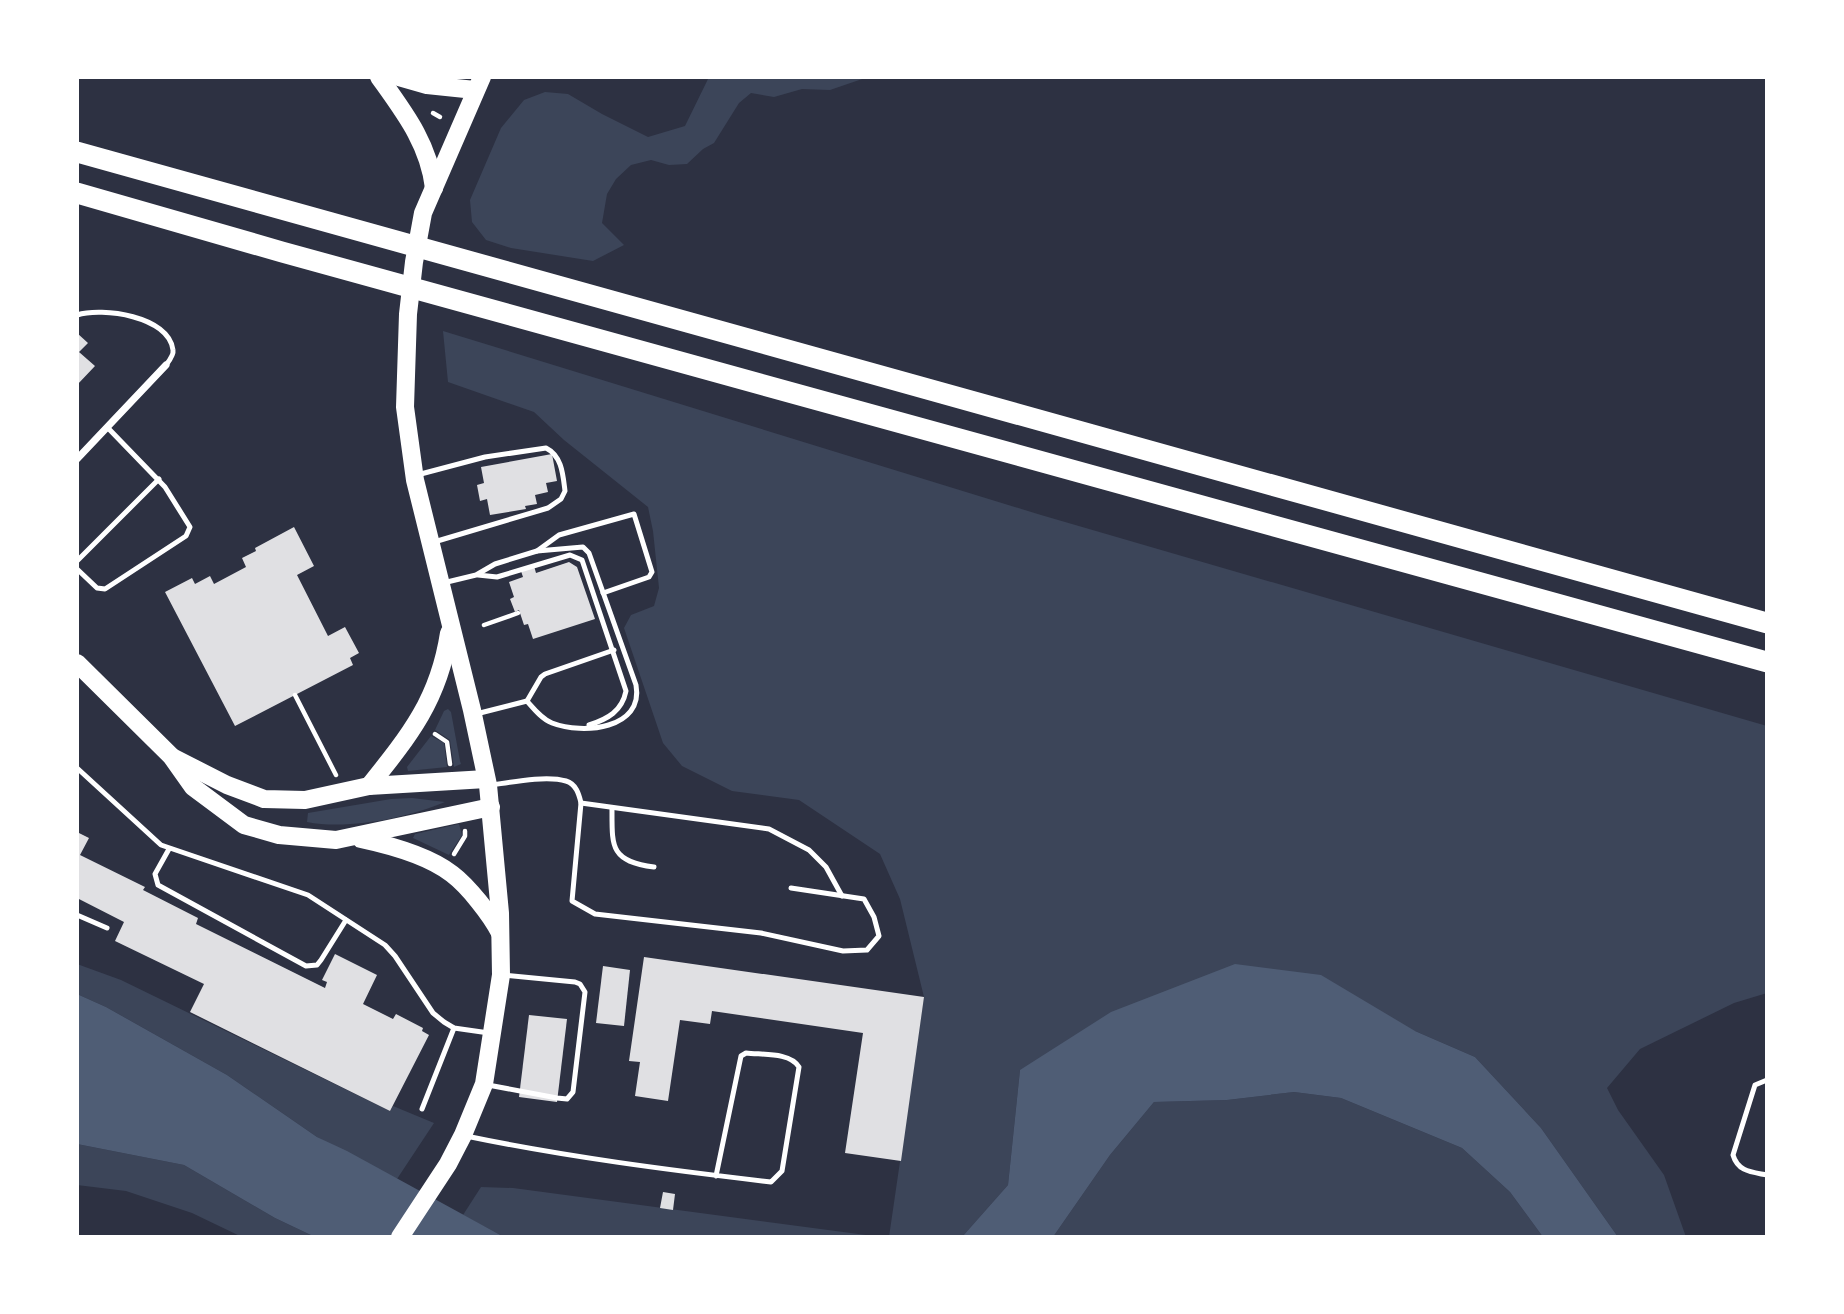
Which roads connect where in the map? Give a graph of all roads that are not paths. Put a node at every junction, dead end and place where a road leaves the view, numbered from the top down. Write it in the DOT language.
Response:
graph roads {
  1 [pos="379,77"];
  2 [pos="399,77"];
  3 [pos="479,83"];
  4 [pos="77,152"];
  5 [pos="434,188"];
  6 [pos="77,193"];
  7 [pos="77,315"];
  8 [pos="166,365"];
  9 [pos="107,427"];
  10 [pos="77,458"];
  11 [pos="414,476"];
  12 [pos="159,479"];
  13 [pos="430,542"];
  14 [pos="537,551"];
  15 [pos="77,561"];
  16 [pos="77,569"];
  17 [pos="476,575"];
  18 [pos="440,584"];
  19 [pos="603,593"];
  20 [pos="450,622"];
  21 [pos="1767,623"];
  22 [pos="622,647"];
  23 [pos="614,650"];
  24 [pos="1767,662"];
  25 [pos="77,663"];
  26 [pos="527,701"];
  27 [pos="473,715"];
  28 [pos="576,727"];
  29 [pos="171,756"];
  30 [pos="77,768"];
  31 [pos="487,782"];
  32 [pos="369,786"];
  33 [pos="581,803"];
  34 [pos="491,807"];
  35 [pos="612,808"];
  36 [pos="354,838"];
  37 [pos="169,849"];
  38 [pos="654,867"];
  39 [pos="791,888"];
  40 [pos="842,896"];
  41 [pos="77,915"];
  42 [pos="346,920"];
  43 [pos="107,928"];
  44 [pos="500,933"];
  45 [pos="501,975"];
  46 [pos="454,1028"];
  47 [pos="492,1034"];
  48 [pos="1767,1080"];
  49 [pos="484,1084"];
  50 [pos="422,1109"];
  51 [pos="463,1135"];
  52 [pos="716,1175"];
  53 [pos="1767,1175"];
  54 [pos="400,1237"];
  1 -- 5 [label="main road"];
  2 -- 3 [label="main road"];
  3 -- 5 [label="main road"];
  4 -- 21 [label="highway"];
  5 -- 11 [label="main road"];
  6 -- 24 [label="highway"];
  7 -- 8 [label="lane"];
  8 -- 9 [label="street"];
  9 -- 10 [label="street"];
  9 -- 12 [label="lane"];
  11 -- 13 [label="main road"];
  11 -- 13 [label="lane"];
  12 -- 15 [label="lane"];
  12 -- 16 [label="lane"];
  13 -- 18 [label="main road"];
  14 -- 17 [label="lane"];
  14 -- 19 [label="lane"];
  14 -- 19 [label="lane"];
  17 -- 18 [label="lane"];
  17 -- 23 [label="lane"];
  18 -- 20 [label="main road"];
  19 -- 22 [label="lane"];
  20 -- 27 [label="main road"];
  20 -- 32 [label="main road"];
  22 -- 23 [label="lane"];
  22 -- 28 [label="lane"];
  23 -- 26 [label="lane"];
  23 -- 28 [label="lane"];
  25 -- 29 [label="main road"];
  26 -- 27 [label="lane"];
  26 -- 28 [label="lane"];
  27 -- 31 [label="main road"];
  29 -- 32 [label="main road"];
  29 -- 36 [label="main road"];
  30 -- 37 [label="lane"];
  31 -- 32 [label="main road"];
  31 -- 33 [label="lane"];
  31 -- 34 [label="main road"];
  33 -- 35 [label="lane"];
  33 -- 40 [label="lane"];
  34 -- 36 [label="main road"];
  34 -- 44 [label="main road"];
  35 -- 38 [label="lane"];
  35 -- 40 [label="lane"];
  36 -- 44 [label="main road"];
  37 -- 42 [label="lane"];
  37 -- 42 [label="lane"];
  39 -- 40 [label="lane"];
  41 -- 43 [label="lane"];
  42 -- 46 [label="lane"];
  44 -- 45 [label="main road"];
  45 -- 47 [label="main road"];
  45 -- 49 [label="lane"];
  46 -- 47 [label="lane"];
  46 -- 50 [label="lane"];
  47 -- 49 [label="main road"];
  48 -- 53 [label="lane"];
  49 -- 51 [label="main road"];
  51 -- 52 [label="lane"];
  51 -- 54 [label="main road"];
  52 -- 52 [label="lane"];
}
